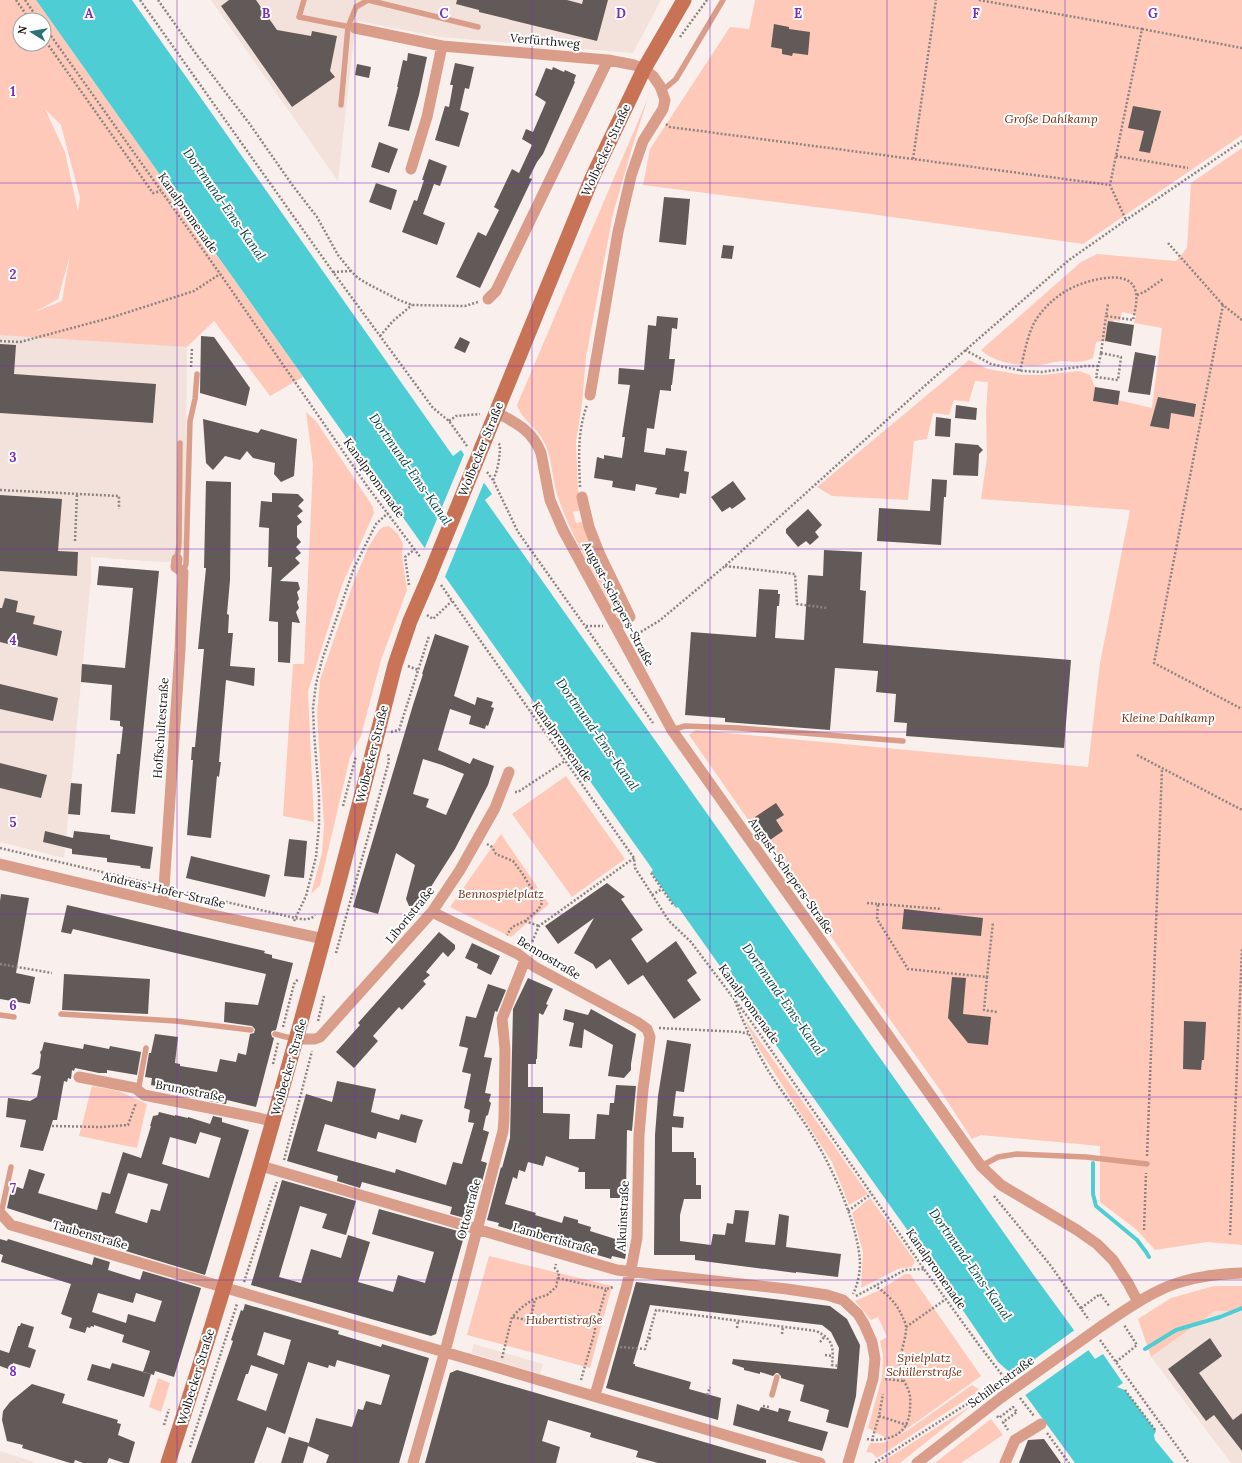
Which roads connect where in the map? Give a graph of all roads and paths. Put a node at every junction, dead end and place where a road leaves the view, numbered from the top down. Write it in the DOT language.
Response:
graph roads {
  1 [pos="16,0"];
  2 [pos="25,0"];
  3 [pos="140,0"];
  4 [pos="158,0"];
  5 [pos="304,0"];
  6 [pos="684,0"];
  7 [pos="723,0"];
  8 [pos="936,0"];
  9 [pos="979,0"];
  10 [pos="24,12"];
  11 [pos="33,12"];
  12 [pos="352,27"];
  13 [pos="478,27"];
  14 [pos="1142,29"];
  15 [pos="52,37"];
  16 [pos="442,46"];
  17 [pos="1242,48"];
  18 [pos="52,50"];
  19 [pos="608,60"];
  20 [pos="644,69"];
  21 [pos="662,91"];
  22 [pos="341,105"];
  23 [pos="657,118"];
  24 [pos="1242,141"];
  25 [pos="1116,156"];
  26 [pos="913,159"];
  27 [pos="1188,168"];
  28 [pos="411,169"];
  29 [pos="1110,185"];
  30 [pos="161,191"];
  31 [pos="1126,220"];
  32 [pos="1168,243"];
  33 [pos="351,271"];
  34 [pos="333,272"];
  35 [pos="220,274"];
  36 [pos="1163,278"];
  37 [pos="1137,295"];
  38 [pos="488,299"];
  39 [pos="1108,304"];
  40 [pos="412,305"];
  41 [pos="1223,305"];
  42 [pos="1106,316"];
  43 [pos="1242,320"];
  44 [pos="371,323"];
  45 [pos="380,336"];
  46 [pos="0,341"];
  47 [pos="965,350"];
  48 [pos="1100,353"];
  49 [pos="1098,366"];
  50 [pos="1020,370"];
  51 [pos="197,374"];
  52 [pos="590,395"];
  53 [pos="496,412"];
  54 [pos="478,413"];
  55 [pos="449,421"];
  56 [pos="180,443"];
  57 [pos="500,450"];
  58 [pos="493,480"];
  59 [pos="0,490"];
  60 [pos="77,494"];
  61 [pos="582,497"];
  62 [pos="119,510"];
  63 [pos="388,513"];
  64 [pos="75,541"];
  65 [pos="415,549"];
  66 [pos="177,559"];
  67 [pos="424,562"];
  68 [pos="725,566"];
  69 [pos="183,572"];
  70 [pos="433,579"];
  71 [pos="408,580"];
  72 [pos="452,601"];
  73 [pos="827,608"];
  74 [pos="433,619"];
  75 [pos="586,626"];
  76 [pos="614,626"];
  77 [pos="429,636"];
  78 [pos="624,643"];
  79 [pos="411,667"];
  80 [pos="418,670"];
  81 [pos="635,698"];
  82 [pos="1242,709"];
  83 [pos="672,730"];
  84 [pos="387,734"];
  85 [pos="903,741"];
  86 [pos="356,755"];
  87 [pos="1137,755"];
  88 [pos="565,761"];
  89 [pos="1162,769"];
  90 [pos="509,772"];
  91 [pos="518,792"];
  92 [pos="1242,810"];
  93 [pos="341,813"];
  94 [pos="478,839"];
  95 [pos="634,858"];
  96 [pos="0,864"];
  97 [pos="651,874"];
  98 [pos="662,890"];
  99 [pos="652,895"];
  100 [pos="163,903"];
  101 [pos="867,903"];
  102 [pos="878,904"];
  103 [pos="674,906"];
  104 [pos="942,909"];
  105 [pos="432,912"];
  106 [pos="316,915"];
  107 [pos="526,921"];
  108 [pos="993,922"];
  109 [pos="539,926"];
  110 [pos="292,933"];
  111 [pos="309,936"];
  112 [pos="324,939"];
  113 [pos="502,945"];
  114 [pos="1242,949"];
  115 [pos="525,960"];
  116 [pos="0,964"];
  117 [pos="52,973"];
  118 [pos="300,974"];
  119 [pos="987,977"];
  120 [pos="733,998"];
  121 [pos="998,1012"];
  122 [pos="61,1014"];
  123 [pos="0,1015"];
  124 [pos="14,1017"];
  125 [pos="251,1030"];
  126 [pos="649,1033"];
  127 [pos="748,1034"];
  128 [pos="278,1035"];
  129 [pos="297,1040"];
  130 [pos="1240,1045"];
  131 [pos="146,1048"];
  132 [pos="272,1065"];
  133 [pos="79,1077"];
  134 [pos="141,1093"];
  135 [pos="274,1122"];
  136 [pos="52,1126"];
  137 [pos="1147,1164"];
  138 [pos="261,1166"];
  139 [pos="981,1166"];
  140 [pos="11,1167"];
  141 [pos="871,1194"];
  142 [pos="848,1211"];
  143 [pos="1,1214"];
  144 [pos="476,1229"];
  145 [pos="1144,1230"];
  146 [pos="1230,1235"];
  147 [pos="559,1254"];
  148 [pos="924,1269"];
  149 [pos="630,1272"];
  150 [pos="1242,1272"];
  151 [pos="558,1278"];
  152 [pos="620,1285"];
  153 [pos="875,1286"];
  154 [pos="223,1288"];
  155 [pos="606,1289"];
  156 [pos="535,1299"];
  157 [pos="946,1299"];
  158 [pos="1138,1302"];
  159 [pos="848,1303"];
  160 [pos="1081,1308"];
  161 [pos="577,1316"];
  162 [pos="1117,1316"];
  163 [pos="512,1317"];
  164 [pos="738,1320"];
  165 [pos="595,1321"];
  166 [pos="783,1326"];
  167 [pos="906,1327"];
  168 [pos="737,1328"];
  169 [pos="782,1334"];
  170 [pos="825,1336"];
  171 [pos="649,1338"];
  172 [pos="653,1339"];
  173 [pos="820,1342"];
  174 [pos="610,1344"];
  175 [pos="445,1352"];
  176 [pos="824,1355"];
  177 [pos="833,1356"];
  178 [pos="1116,1362"];
  179 [pos="838,1366"];
  180 [pos="500,1368"];
  181 [pos="777,1377"];
  182 [pos="1004,1378"];
  183 [pos="904,1381"];
  184 [pos="1009,1384"];
  185 [pos="884,1386"];
  186 [pos="710,1387"];
  187 [pos="578,1390"];
  188 [pos="1125,1390"];
  189 [pos="883,1394"];
  190 [pos="1017,1394"];
  191 [pos="595,1395"];
  192 [pos="707,1395"];
  193 [pos="772,1395"];
  194 [pos="981,1395"];
  195 [pos="171,1403"];
  196 [pos="763,1406"];
  197 [pos="989,1406"];
  198 [pos="769,1408"];
  199 [pos="879,1416"];
  200 [pos="999,1418"];
  201 [pos="1003,1422"];
  202 [pos="1041,1424"];
  203 [pos="164,1425"];
  204 [pos="907,1425"];
  205 [pos="1156,1431"];
  206 [pos="872,1440"];
  207 [pos="866,1443"];
  208 [pos="168,1463"];
  209 [pos="413,1463"];
  210 [pos="820,1463"];
  211 [pos="848,1463"];
  212 [pos="875,1463"];
  213 [pos="917,1463"];
  214 [pos="1005,1463"];
  215 [pos="1069,1463"];
  1 -- 10 [label="path"];
  2 -- 11 [label="path"];
  3 -- 34 [label="path"];
  4 -- 33 [label="path"];
  5 -- 12 [label="lane"];
  6 -- 20 [label="main road, Wolbecker Straße"];
  7 -- 21 [label="lane"];
  8 -- 26 [label="path"];
  9 -- 14 [label="path"];
  12 -- 13 [label="lane"];
  12 -- 16 [label="street, Verfürthweg"];
  12 -- 22 [label="lane"];
  14 -- 17 [label="path"];
  14 -- 25 [label="path"];
  15 -- 30 [label="path, Kanalpromenade"];
  16 -- 19 [label="street, Verfürthweg"];
  16 -- 28 [label="street"];
  18 -- 30 [label="path"];
  19 -- 20 [label="street, Verfürthweg"];
  19 -- 38 [label="street"];
  20 -- 21 [label="street"];
  20 -- 53 [label="main road, Wolbecker Straße"];
  21 -- 23 [label="street"];
  23 -- 26 [label="path"];
  23 -- 52 [label="street"];
  24 -- 31 [label="path"];
  25 -- 27 [label="path"];
  25 -- 29 [label="path"];
  26 -- 29 [label="path"];
  29 -- 31 [label="path"];
  30 -- 35 [label="path, Kanalpromenade"];
  31 -- 47 [label="path"];
  32 -- 41 [label="path"];
  33 -- 34 [label="path"];
  33 -- 40 [label="path"];
  34 -- 44 [label="path"];
  35 -- 46 [label="path"];
  35 -- 63 [label="path, Kanalpromenade"];
  36 -- 37 [label="path"];
  37 -- 42 [label="path"];
  37 -- 50 [label="path"];
  38 -- 40 [label="path"];
  39 -- 42 [label="path"];
  40 -- 45 [label="path"];
  41 -- 43 [label="path"];
  41 -- 82 [label="path"];
  42 -- 48 [label="path"];
  47 -- 50 [label="path"];
  47 -- 68 [label="path"];
  48 -- 49 [label="path"];
  48 -- 49 [label="path"];
  49 -- 50 [label="path"];
  51 -- 69 [label="lane"];
  52 -- 61 [label="path"];
  53 -- 70 [label="main road, Wolbecker Straße, bridge"];
  53 -- 76 [label="street, August-Schepers-Straße"];
  54 -- 55 [label="path"];
  56 -- 66 [label="lane"];
  57 -- 58 [label="path"];
  59 -- 60 [label="path"];
  60 -- 62 [label="path"];
  60 -- 64 [label="path"];
  61 -- 76 [label="street"];
  63 -- 65 [label="path, Kanalpromenade"];
  63 -- 110 [label="path"];
  65 -- 67 [label="path, Kanalpromenade"];
  65 -- 71 [label="path"];
  66 -- 69 [label="street, Hoffschultestraße"];
  68 -- 73 [label="path"];
  68 -- 78 [label="path"];
  69 -- 100 [label="street, Hoffschultestraße"];
  70 -- 72 [label="path, Kanalpromenade"];
  70 -- 112 [label="main road, Wolbecker Straße"];
  72 -- 74 [label="path"];
  72 -- 88 [label="path, Kanalpromenade"];
  75 -- 81 [label="path"];
  76 -- 78 [label="street, August-Schepers-Straße"];
  77 -- 80 [label="path"];
  78 -- 83 [label="street, August-Schepers-Straße"];
  79 -- 80 [label="path"];
  80 -- 84 [label="path"];
  83 -- 85 [label="lane"];
  83 -- 139 [label="street, August-Schepers-Straße"];
  86 -- 93 [label="path"];
  87 -- 89 [label="path"];
  88 -- 91 [label="path"];
  88 -- 95 [label="path, Kanalpromenade"];
  89 -- 92 [label="path"];
  89 -- 137 [label="path"];
  90 -- 94 [label="street, Liboristraße"];
  94 -- 105 [label="street, Liboristraße"];
  94 -- 107 [label="path"];
  95 -- 99 [label="path, Kanalpromenade"];
  95 -- 109 [label="path"];
  96 -- 100 [label="street, Andreas-Hofer-Straße"];
  97 -- 98 [label="path"];
  98 -- 99 [label="path"];
  98 -- 103 [label="path"];
  99 -- 120 [label="path, Kanalpromenade"];
  100 -- 110 [label="street, Andreas-Hofer-Straße"];
  101 -- 102 [label="path"];
  102 -- 104 [label="path"];
  102 -- 119 [label="path"];
  105 -- 113 [label="street, Bennostraße"];
  105 -- 129 [label="street, Liboristraße"];
  106 -- 111 [label="path"];
  107 -- 109 [label="path"];
  107 -- 113 [label="path"];
  108 -- 119 [label="path"];
  109 -- 115 [label="path"];
  110 -- 111 [label="street, Andreas-Hofer-Straße"];
  111 -- 112 [label="street, Andreas-Hofer-Straße"];
  112 -- 129 [label="main road, Wolbecker Straße"];
  113 -- 115 [label="street, Bennostraße"];
  114 -- 130 [label="path"];
  115 -- 126 [label="street, Bennostraße"];
  115 -- 144 [label="street, Ottostraße"];
  116 -- 117 [label="path"];
  118 -- 128 [label="path"];
  119 -- 121 [label="path"];
  120 -- 127 [label="path"];
  120 -- 141 [label="path, Kanalpromenade"];
  122 -- 125 [label="lane"];
  123 -- 124 [label="lane"];
  126 -- 127 [label="path"];
  126 -- 149 [label="street, Alkuinstraße"];
  127 -- 142 [label="path"];
  128 -- 129 [label="lane"];
  128 -- 132 [label="path"];
  129 -- 135 [label="main road, Wolbecker Straße"];
  130 -- 146 [label="path"];
  131 -- 134 [label="lane"];
  133 -- 134 [label="street, Brunostraße"];
  134 -- 135 [label="street, Brunostraße"];
  134 -- 136 [label="path"];
  135 -- 138 [label="main road, Wolbecker Straße"];
  137 -- 139 [label="lane"];
  137 -- 145 [label="path"];
  138 -- 144 [label="street, Lambertistraße"];
  138 -- 154 [label="main road, Wolbecker Straße"];
  139 -- 158 [label="street, August-Schepers-Straße"];
  140 -- 143 [label="lane, Taubenstraße"];
  141 -- 142 [label="path"];
  141 -- 148 [label="path, Kanalpromenade"];
  142 -- 159 [label="path"];
  143 -- 154 [label="street, Taubenstraße"];
  144 -- 147 [label="street, Lambertistraße"];
  144 -- 175 [label="street, Ottostraße"];
  147 -- 149 [label="street, Lambertistraße"];
  147 -- 151 [label="path"];
  148 -- 153 [label="path"];
  148 -- 157 [label="path, Kanalpromenade"];
  149 -- 159 [label="street, Lambertistraße"];
  149 -- 174 [label="street, Alkuinstraße"];
  150 -- 158 [label="street, Schillerstraße"];
  151 -- 155 [label="path"];
  151 -- 156 [label="path"];
  152 -- 155 [label="path"];
  153 -- 159 [label="path"];
  153 -- 167 [label="path"];
  154 -- 175 [label="street"];
  154 -- 208 [label="main road, Wolbecker Straße"];
  155 -- 165 [label="path"];
  156 -- 163 [label="path"];
  156 -- 163 [label="path"];
  157 -- 167 [label="path"];
  157 -- 182 [label="path, Kanalpromenade"];
  158 -- 162 [label="street, Schillerstraße"];
  159 -- 211 [label="street"];
  160 -- 162 [label="path"];
  161 -- 165 [label="path"];
  162 -- 178 [label="path"];
  162 -- 197 [label="street, Schillerstraße, bridge"];
  163 -- 180 [label="path"];
  164 -- 166 [label="path"];
  164 -- 168 [label="path"];
  164 -- 171 [label="path"];
  165 -- 187 [label="path"];
  166 -- 169 [label="path"];
  166 -- 170 [label="path"];
  167 -- 183 [label="path"];
  170 -- 173 [label="path"];
  170 -- 177 [label="path"];
  171 -- 172 [label="path"];
  171 -- 174 [label="path"];
  174 -- 191 [label="street, Alkuinstraße"];
  175 -- 180 [label="street"];
  175 -- 209 [label="street, Ottostraße"];
  176 -- 177 [label="path"];
  177 -- 179 [label="path"];
  180 -- 187 [label="street"];
  181 -- 193 [label="lane"];
  182 -- 184 [label="path, Kanalpromenade"];
  182 -- 194 [label="path"];
  183 -- 185 [label="path"];
  183 -- 204 [label="path"];
  186 -- 192 [label="path"];
  187 -- 191 [label="street"];
  188 -- 205 [label="path"];
  189 -- 199 [label="path"];
  190 -- 202 [label="path"];
  191 -- 210 [label="street"];
  195 -- 203 [label="path"];
  196 -- 198 [label="path"];
  197 -- 212 [label="path"];
  197 -- 213 [label="street, Schillerstraße"];
  199 -- 204 [label="path"];
  199 -- 206 [label="path"];
  200 -- 201 [label="path"];
  202 -- 214 [label="street"];
  202 -- 215 [label="path"];
  204 -- 206 [label="path"];
  206 -- 207 [label="path"];
}
